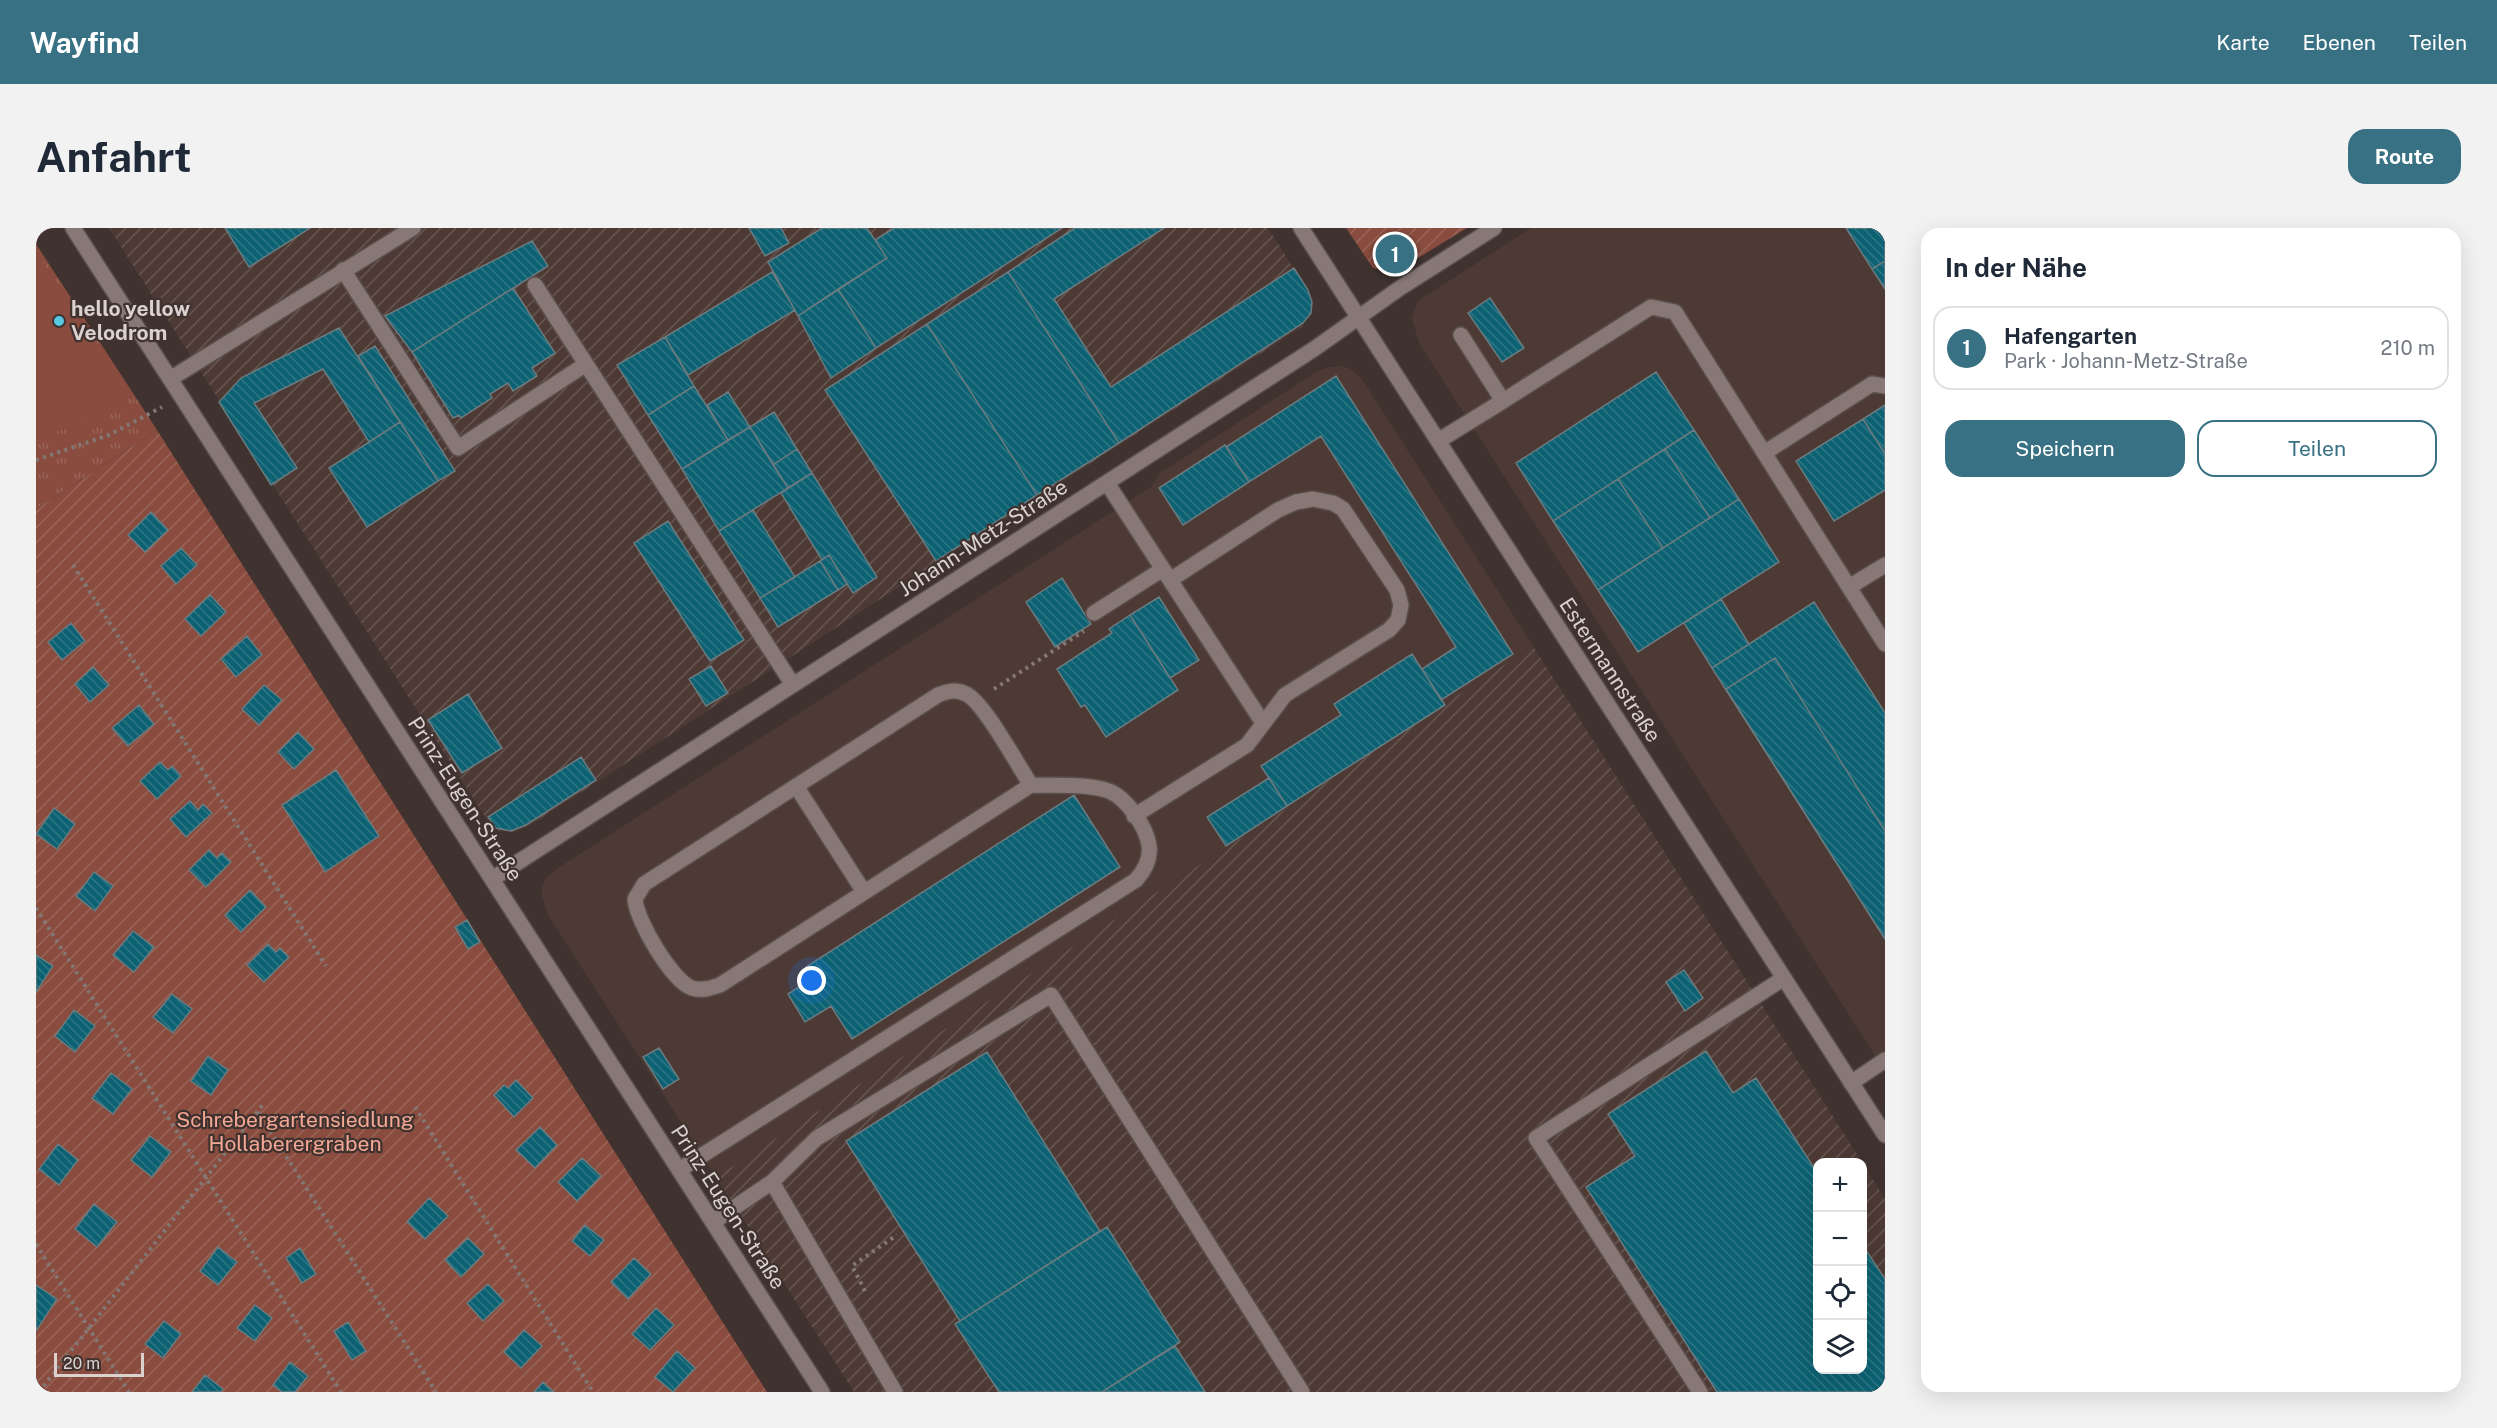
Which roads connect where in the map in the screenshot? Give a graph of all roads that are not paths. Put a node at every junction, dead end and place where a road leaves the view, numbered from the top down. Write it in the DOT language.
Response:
graph roads {
  1 [pos="73,228"];
  2 [pos="1301,228"];
  3 [pos="1494,228"];
  4 [pos="403,231"];
  5 [pos="343,270"];
  6 [pos="535,285"];
  7 [pos="1358,317"];
  8 [pos="1461,335"];
  9 [pos="586,364"];
  10 [pos="170,379"];
  11 [pos="1885,386"];
  12 [pos="1503,401"];
  13 [pos="1438,441"];
  14 [pos="1764,453"];
  15 [pos="1107,483"];
  16 [pos="1885,565"];
  17 [pos="1167,574"];
  18 [pos="1849,587"];
  19 [pos="1094,613"];
  20 [pos="1885,644"];
  21 [pos="793,686"];
  22 [pos="1263,723"];
  23 [pos="796,786"];
  24 [pos="1031,786"];
  25 [pos="1134,816"];
  26 [pos="492,879"];
  27 [pos="864,892"];
  28 [pos="1784,978"];
  29 [pos="1885,1060"];
  30 [pos="1851,1083"];
  31 [pos="1885,1135"];
  32 [pos="679,1170"];
  33 [pos="772,1182"];
  34 [pos="713,1222"];
  35 [pos="822,1392"];
  36 [pos="895,1392"];
  37 [pos="1302,1392"];
  38 [pos="1700,1392"];
  1 -- 10 [label="street, Prinz-Eugen-Straße"];
  2 -- 7 [label="street, Estermannstraße"];
  3 -- 7 [label="street, Johann-Metz-Straße"];
  4 -- 5 [label="street"];
  5 -- 9 [label="street"];
  5 -- 10 [label="street"];
  6 -- 9 [label="street"];
  7 -- 13 [label="street, Estermannstraße"];
  7 -- 15 [label="street, Johann-Metz-Straße"];
  8 -- 12 [label="street"];
  9 -- 21 [label="street"];
  10 -- 26 [label="street, Prinz-Eugen-Straße"];
  11 -- 14 [label="street"];
  12 -- 13 [label="street"];
  12 -- 14 [label="street"];
  13 -- 28 [label="street, Estermannstraße"];
  14 -- 18 [label="street"];
  15 -- 17 [label="street"];
  15 -- 21 [label="street, Johann-Metz-Straße"];
  16 -- 18 [label="street"];
  17 -- 19 [label="street"];
  17 -- 22 [label="street"];
  17 -- 22 [label="street"];
  18 -- 20 [label="street"];
  21 -- 26 [label="street, Johann-Metz-Straße"];
  22 -- 25 [label="street"];
  23 -- 24 [label="street"];
  23 -- 27 [label="street"];
  23 -- 27 [label="street"];
  24 -- 25 [label="street"];
  24 -- 27 [label="street"];
  25 -- 32 [label="street"];
  26 -- 32 [label="street, Prinz-Eugen-Straße"];
  28 -- 30 [label="street, Estermannstraße"];
  28 -- 38 [label="street"];
  29 -- 30 [label="street"];
  30 -- 31 [label="street, Estermannstraße"];
  32 -- 34 [label="street, Prinz-Eugen-Straße"];
  33 -- 34 [label="street"];
  33 -- 36 [label="street"];
  33 -- 37 [label="street"];
  34 -- 35 [label="street, Prinz-Eugen-Straße"];
}
